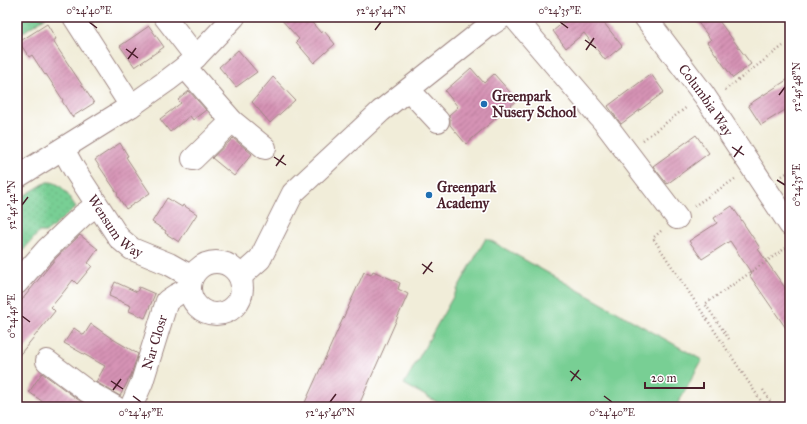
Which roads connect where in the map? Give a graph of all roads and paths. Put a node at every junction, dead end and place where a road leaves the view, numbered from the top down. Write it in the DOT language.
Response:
graph roads {
  1 [pos="74,17"];
  2 [pos="164,17"];
  3 [pos="234,17"];
  4 [pos="502,17"];
  5 [pos="514,17"];
  6 [pos="645,17"];
  7 [pos="783,46"];
  8 [pos="190,62"];
  9 [pos="409,90"];
  10 [pos="706,99"];
  11 [pos="131,106"];
  12 [pos="232,121"];
  13 [pos="438,121"];
  14 [pos="265,148"];
  15 [pos="63,149"];
  16 [pos="627,152"];
  17 [pos="192,159"];
  18 [pos="752,167"];
  19 [pos="17,177"];
  20 [pos="97,205"];
  21 [pos="677,218"];
  22 [pos="790,225"];
  23 [pos="790,245"];
  24 [pos="240,278"];
  25 [pos="191,282"];
  26 [pos="17,283"];
  27 [pos="729,339"];
  28 [pos="47,361"];
  29 [pos="763,390"];
  30 [pos="115,407"];
  31 [pos="131,407"];
  32 [pos="765,407"];
  33 [pos="774,407"];
  1 -- 11 [label="street"];
  2 -- 8 [label="street"];
  3 -- 8 [label="street"];
  4 -- 9 [label="street"];
  5 -- 16 [label="street"];
  6 -- 10 [label="street, Columbia Way"];
  7 -- 10 [label="path"];
  8 -- 11 [label="street"];
  8 -- 12 [label="street"];
  9 -- 13 [label="street"];
  9 -- 24 [label="street"];
  10 -- 16 [label="path"];
  10 -- 18 [label="street, Columbia Way"];
  11 -- 15 [label="street"];
  12 -- 14 [label="street"];
  12 -- 17 [label="street"];
  15 -- 19 [label="street"];
  15 -- 20 [label="street, Wensum Way"];
  16 -- 21 [label="street"];
  18 -- 21 [label="path"];
  18 -- 22 [label="street, Columbia Way"];
  20 -- 25 [label="street, Wensum Way"];
  20 -- 26 [label="street"];
  21 -- 32 [label="path"];
  23 -- 27 [label="path"];
  24 -- 25 [label="street"];
  24 -- 25 [label="street"];
  25 -- 31 [label="street, Nar Closr"];
  28 -- 30 [label="street"];
  29 -- 33 [label="path"];
}
